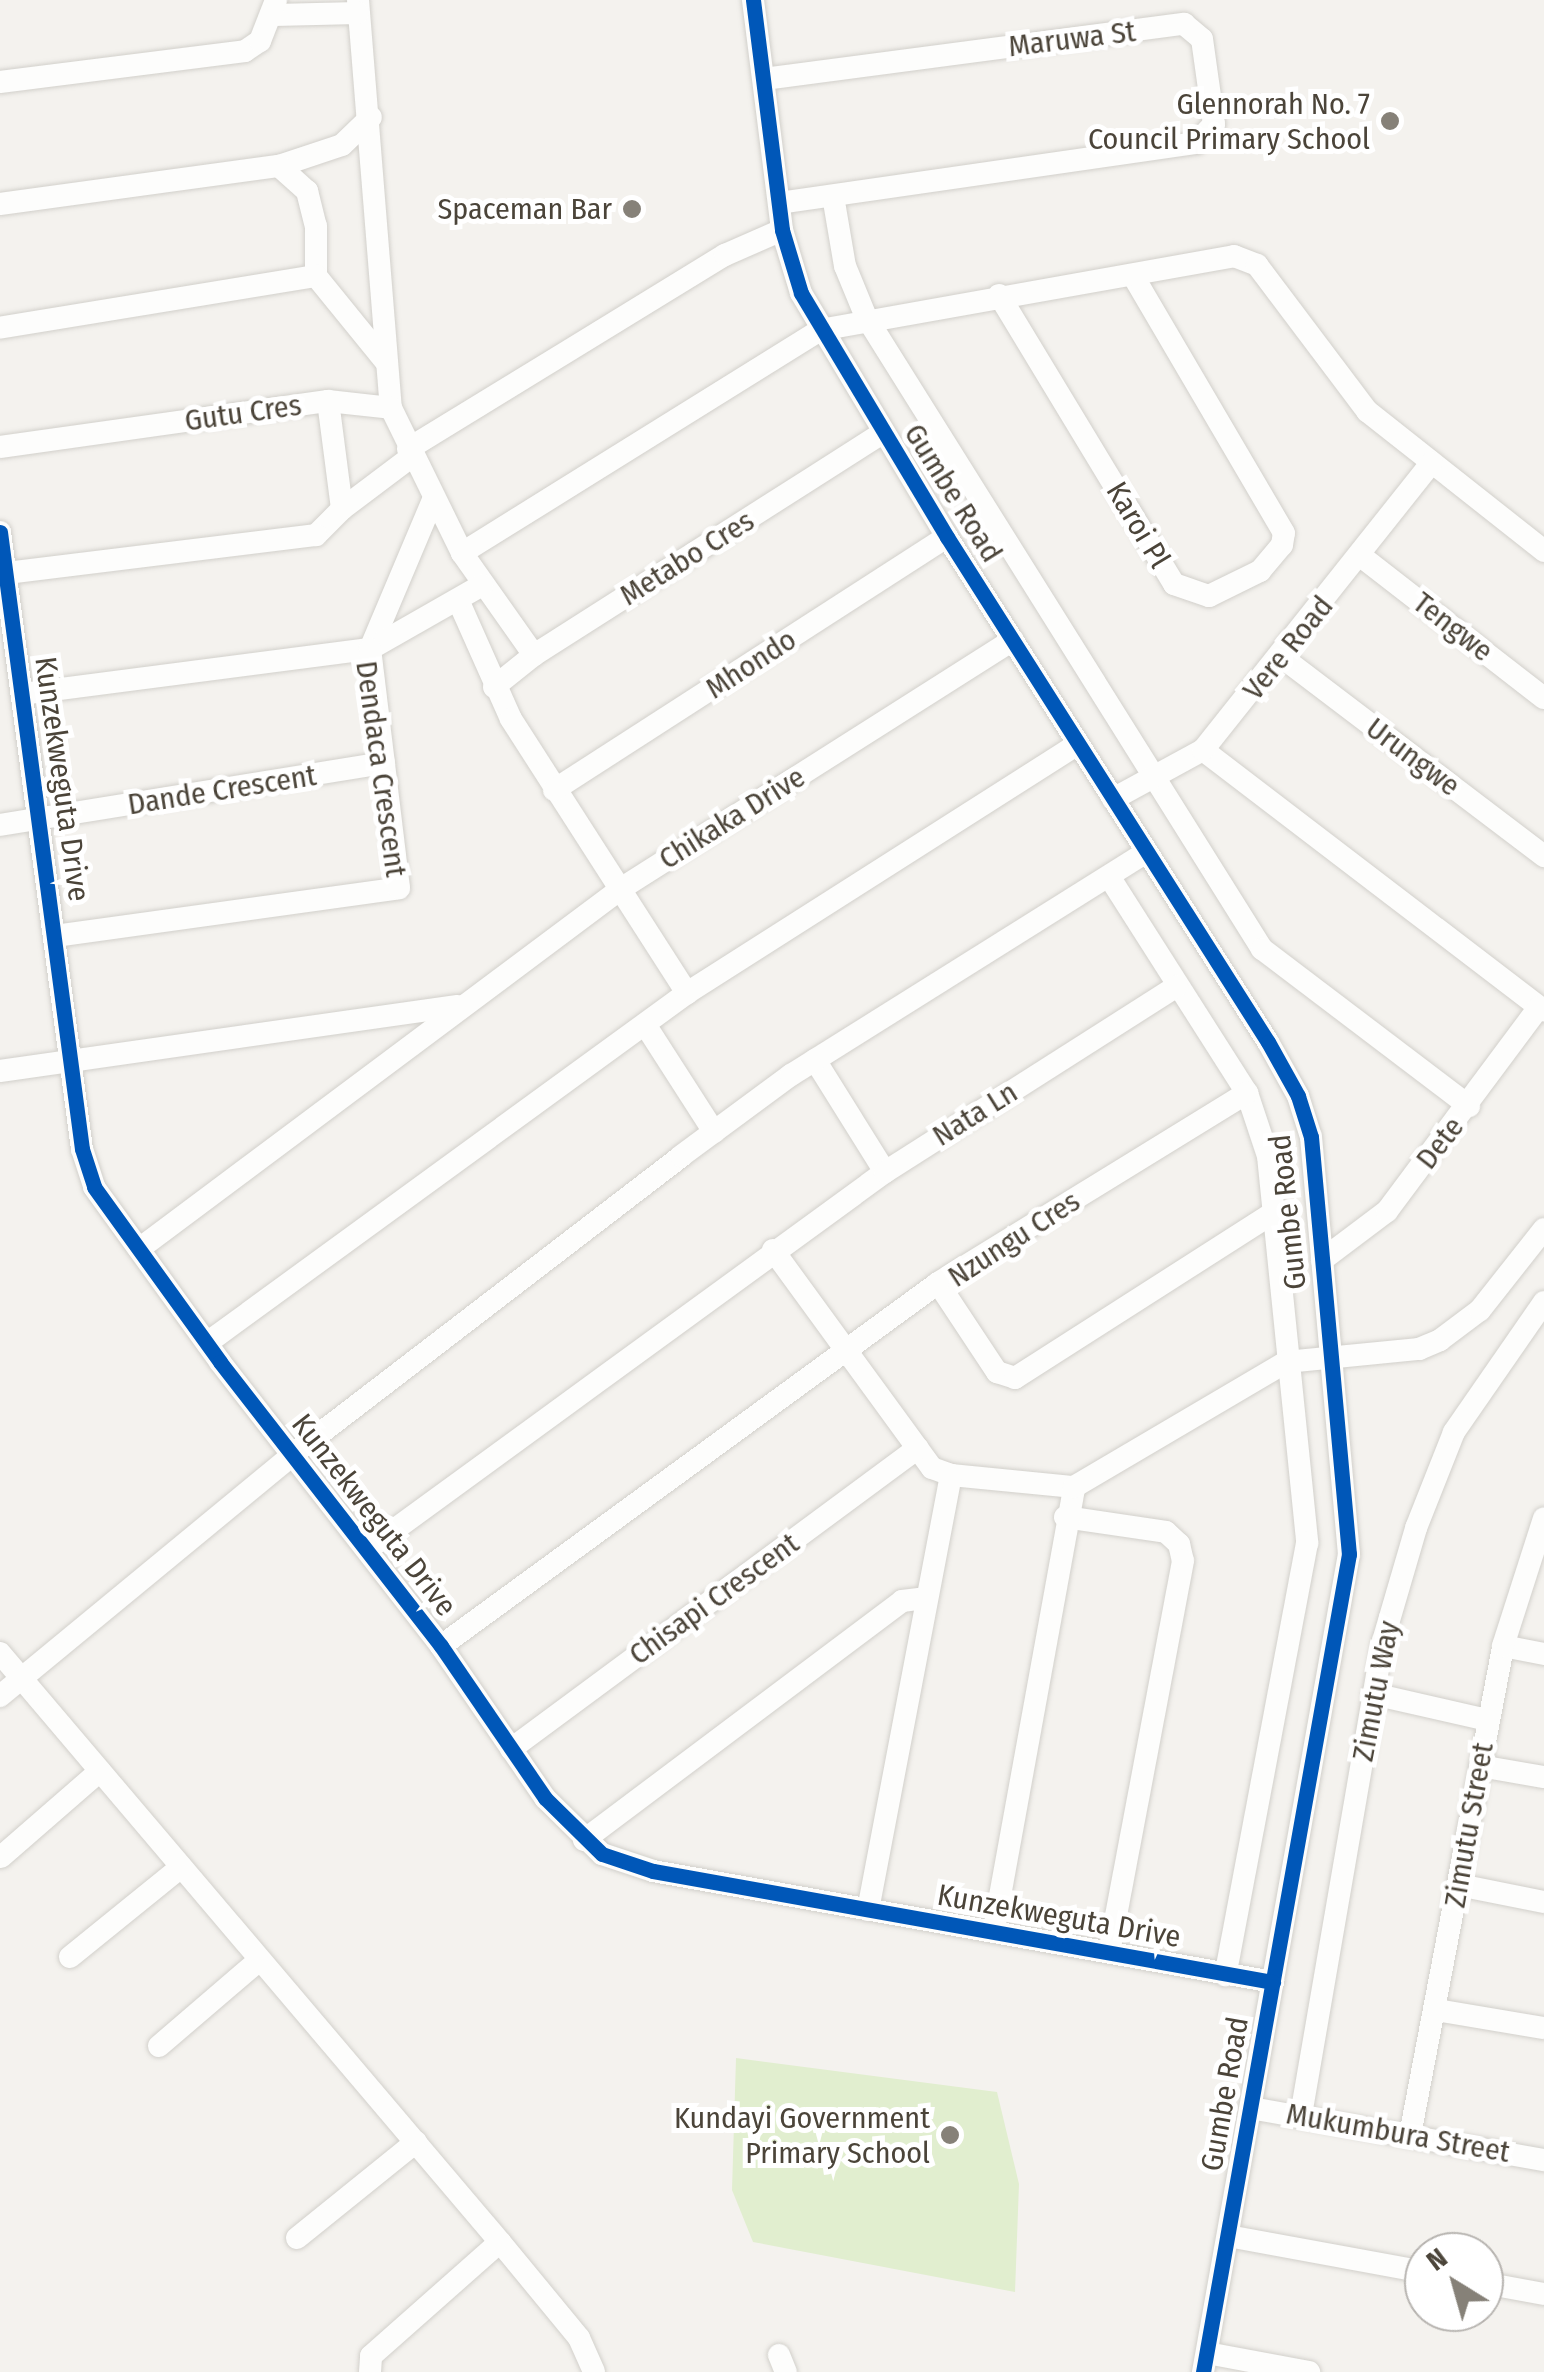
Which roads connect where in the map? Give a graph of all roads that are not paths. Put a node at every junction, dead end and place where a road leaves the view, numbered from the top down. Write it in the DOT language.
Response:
graph roads {
  1 [pos="753,0"];
  2 [pos="358,6"];
  3 [pos="275,8"];
  4 [pos="764,79"];
  5 [pos="0,82"];
  6 [pos="372,116"];
  7 [pos="279,166"];
  8 [pos="833,196"];
  9 [pos="780,203"];
  10 [pos="0,204"];
  11 [pos="782,230"];
  12 [pos="316,276"];
  13 [pos="1133,276"];
  14 [pos="999,295"];
  15 [pos="866,317"];
  16 [pos="0,328"];
  17 [pos="820,330"];
  18 [pos="386,362"];
  19 [pos="328,401"];
  20 [pos="391,408"];
  21 [pos="883,434"];
  22 [pos="0,447"];
  23 [pos="410,453"];
  24 [pos="1432,463"];
  25 [pos="434,500"];
  26 [pos="342,509"];
  27 [pos="0,532"];
  28 [pos="948,537"];
  29 [pos="1544,551"];
  30 [pos="462,553"];
  31 [pos="1362,556"];
  32 [pos="6,573"];
  33 [pos="482,584"];
  34 [pos="458,600"];
  35 [pos="1012,640"];
  36 [pos="370,650"];
  37 [pos="534,656"];
  38 [pos="1283,658"];
  39 [pos="494,688"];
  40 [pos="22,694"];
  41 [pos="1544,698"];
  42 [pos="1078,744"];
  43 [pos="1204,750"];
  44 [pos="384,764"];
  45 [pos="1152,777"];
  46 [pos="554,790"];
  47 [pos="1114,799"];
  48 [pos="42,819"];
  49 [pos="0,826"];
  50 [pos="1147,852"];
  51 [pos="1544,856"];
  52 [pos="1110,878"];
  53 [pos="622,888"];
  54 [pos="56,936"];
  55 [pos="1177,986"];
  56 [pos="686,992"];
  57 [pos="457,1006"];
  58 [pos="1541,1009"];
  59 [pos="646,1026"];
  60 [pos="72,1058"];
  61 [pos="816,1060"];
  62 [pos="0,1071"];
  63 [pos="1246,1093"];
  64 [pos="1469,1106"];
  65 [pos="714,1132"];
  66 [pos="885,1172"];
  67 [pos="1274,1213"];
  68 [pos="1544,1230"];
  69 [pos="139,1249"];
  70 [pos="773,1250"];
  71 [pos="1322,1260"];
  72 [pos="938,1283"];
  73 [pos="1544,1302"];
  74 [pos="207,1343"];
  75 [pos="846,1348"];
  76 [pos="1330,1361"];
  77 [pos="1286,1362"];
  78 [pos="918,1448"];
  79 [pos="292,1455"];
  80 [pos="951,1476"];
  81 [pos="1074,1487"];
  82 [pos="1065,1518"];
  83 [pos="1544,1518"];
  84 [pos="368,1549"];
  85 [pos="924,1598"];
  86 [pos="441,1646"];
  87 [pos="1503,1646"];
  88 [pos="0,1652"];
  89 [pos="1544,1654"];
  90 [pos="23,1679"];
  91 [pos="1373,1694"];
  92 [pos="0,1696"];
  93 [pos="1488,1720"];
  94 [pos="511,1749"];
  95 [pos="1480,1766"];
  96 [pos="100,1771"];
  97 [pos="1544,1777"];
  98 [pos="584,1840"];
  99 [pos="1,1857"];
  100 [pos="180,1867"];
  101 [pos="1459,1885"];
  102 [pos="1544,1902"];
  103 [pos="868,1910"];
  104 [pos="994,1930"];
  105 [pos="1109,1952"];
  106 [pos="70,1957"];
  107 [pos="257,1962"];
  108 [pos="1225,1974"];
  109 [pos="1273,1982"];
  110 [pos="1436,2010"];
  111 [pos="1544,2028"];
  112 [pos="159,2046"];
  113 [pos="1251,2108"];
  114 [pos="1301,2115"];
  115 [pos="1410,2135"];
  116 [pos="416,2142"];
  117 [pos="1544,2160"];
  118 [pos="1228,2236"];
  119 [pos="297,2238"];
  120 [pos="500,2242"];
  121 [pos="1404,2268"];
  122 [pos="1504,2287"];
  123 [pos="1544,2294"];
  124 [pos="1205,2362"];
  125 [pos="370,2372"];
  126 [pos="594,2372"];
  127 [pos="1309,2372"];
  1 -- 4 [label="street, Gumbe Road"];
  2 -- 3 [label="street"];
  2 -- 6 [label="street"];
  3 -- 5 [label="street"];
  4 -- 8 [label="street, Maruwa St"];
  4 -- 9 [label="street, Gumbe Road"];
  6 -- 7 [label="street"];
  6 -- 18 [label="street"];
  7 -- 10 [label="street"];
  7 -- 12 [label="street"];
  8 -- 9 [label="street, Maruwa St"];
  8 -- 15 [label="street"];
  9 -- 11 [label="street, Gumbe Road"];
  11 -- 17 [label="street, Gumbe Road"];
  11 -- 23 [label="street"];
  12 -- 16 [label="street"];
  12 -- 18 [label="street"];
  13 -- 14 [label="street"];
  13 -- 14 [label="street, Karoi Pl"];
  13 -- 24 [label="street"];
  14 -- 15 [label="street"];
  15 -- 17 [label="street"];
  15 -- 45 [label="street"];
  17 -- 21 [label="street, Gumbe Road"];
  17 -- 30 [label="street"];
  18 -- 20 [label="street"];
  19 -- 20 [label="street"];
  19 -- 22 [label="street, Gutu Cres"];
  19 -- 26 [label="street, Gutu Cres"];
  20 -- 23 [label="street"];
  21 -- 28 [label="street, Gumbe Road"];
  21 -- 37 [label="street, Metabo Cres"];
  23 -- 25 [label="street"];
  23 -- 26 [label="street"];
  24 -- 29 [label="street"];
  24 -- 31 [label="street, Vere Road"];
  25 -- 30 [label="street"];
  25 -- 36 [label="street"];
  26 -- 32 [label="street"];
  27 -- 32 [label="street, Kunzekweguta Drive"];
  28 -- 35 [label="street, Gumbe Road"];
  28 -- 46 [label="street, Mhondo"];
  30 -- 33 [label="street"];
  31 -- 38 [label="street, Vere Road"];
  31 -- 41 [label="street, Tengwe"];
  32 -- 40 [label="street, Kunzekweguta Drive"];
  33 -- 34 [label="street"];
  33 -- 37 [label="street"];
  34 -- 36 [label="street"];
  34 -- 39 [label="street"];
  35 -- 42 [label="street, Gumbe Road"];
  35 -- 53 [label="street, Chikaka Drive"];
  36 -- 40 [label="street, Dendaca Crescent"];
  36 -- 44 [label="street, Dendaca Crescent"];
  37 -- 39 [label="street, Metabo Cres"];
  38 -- 43 [label="street, Vere Road"];
  38 -- 51 [label="street, Urungwe"];
  39 -- 46 [label="street"];
  40 -- 48 [label="street, Kunzekweguta Drive"];
  42 -- 47 [label="street, Gumbe Road"];
  42 -- 56 [label="street"];
  43 -- 45 [label="street, Vere Road"];
  43 -- 58 [label="street"];
  44 -- 48 [label="street, Dande Crescent"];
  44 -- 54 [label="street, Dendaca Crescent"];
  45 -- 47 [label="street, Vere Road"];
  45 -- 64 [label="street"];
  46 -- 53 [label="street"];
  47 -- 50 [label="street, Gumbe Road"];
  48 -- 49 [label="street, Dande Crescent"];
  48 -- 54 [label="street, Kunzekweguta Drive"];
  50 -- 52 [label="street"];
  50 -- 71 [label="street, Gumbe Road"];
  52 -- 55 [label="street"];
  52 -- 61 [label="street"];
  53 -- 56 [label="street"];
  53 -- 57 [label="street, Chikaka Drive"];
  54 -- 60 [label="street, Kunzekweguta Drive"];
  55 -- 63 [label="street"];
  55 -- 66 [label="street, Nata Ln"];
  56 -- 59 [label="street"];
  57 -- 60 [label="street, Chikaka Drive"];
  57 -- 69 [label="street, Chikaka Drive"];
  58 -- 64 [label="street, Dete"];
  59 -- 65 [label="street"];
  59 -- 74 [label="street"];
  60 -- 62 [label="street, Chikaka Drive"];
  60 -- 69 [label="street, Kunzekweguta Drive"];
  61 -- 65 [label="street"];
  61 -- 66 [label="street"];
  63 -- 67 [label="street"];
  63 -- 72 [label="street, Nzungu Cres"];
  64 -- 71 [label="street, Dete"];
  65 -- 79 [label="street"];
  66 -- 70 [label="street, Nata Ln"];
  67 -- 72 [label="street, Nzungu Cres"];
  67 -- 77 [label="street"];
  68 -- 76 [label="street"];
  69 -- 74 [label="street, Kunzekweguta Drive"];
  70 -- 75 [label="street"];
  70 -- 84 [label="street, Nata Ln"];
  71 -- 76 [label="street, Gumbe Road"];
  72 -- 75 [label="street"];
  73 -- 91 [label="street, Zimutu Way"];
  74 -- 79 [label="street, Kunzekweguta Drive"];
  75 -- 78 [label="street"];
  75 -- 86 [label="street"];
  76 -- 77 [label="street"];
  76 -- 109 [label="street, Gumbe Road"];
  77 -- 81 [label="street"];
  77 -- 108 [label="street"];
  78 -- 80 [label="street"];
  78 -- 94 [label="street, Chisapi Crescent"];
  79 -- 84 [label="street, Kunzekweguta Drive"];
  79 -- 90 [label="street"];
  80 -- 81 [label="street"];
  80 -- 85 [label="street"];
  81 -- 82 [label="street"];
  82 -- 104 [label="street"];
  82 -- 105 [label="street"];
  83 -- 87 [label="street, Zimutu Street"];
  84 -- 86 [label="street, Kunzekweguta Drive"];
  85 -- 98 [label="street"];
  85 -- 103 [label="street"];
  86 -- 94 [label="street, Kunzekweguta Drive"];
  87 -- 89 [label="street"];
  87 -- 93 [label="street, Zimutu Street"];
  88 -- 90 [label="street"];
  90 -- 92 [label="street"];
  90 -- 96 [label="street"];
  91 -- 93 [label="street"];
  91 -- 114 [label="street, Zimutu Way"];
  93 -- 95 [label="street, Zimutu Street"];
  94 -- 98 [label="street, Kunzekweguta Drive"];
  95 -- 97 [label="street"];
  95 -- 101 [label="street, Zimutu Street"];
  96 -- 99 [label="street"];
  96 -- 100 [label="street"];
  98 -- 103 [label="street, Kunzekweguta Drive"];
  100 -- 106 [label="street"];
  100 -- 107 [label="street"];
  101 -- 102 [label="street"];
  101 -- 110 [label="street, Zimutu Street"];
  103 -- 104 [label="street, Kunzekweguta Drive"];
  104 -- 105 [label="street, Kunzekweguta Drive"];
  105 -- 108 [label="street, Kunzekweguta Drive"];
  107 -- 112 [label="street"];
  107 -- 116 [label="street"];
  108 -- 109 [label="street, Kunzekweguta Drive"];
  109 -- 113 [label="street, Gumbe Road"];
  110 -- 111 [label="street"];
  110 -- 115 [label="street, Zimutu Street"];
  113 -- 114 [label="street, Mukumbura Street"];
  113 -- 118 [label="street, Gumbe Road"];
  114 -- 115 [label="street, Mukumbura Street"];
  115 -- 117 [label="street, Mukumbura Street"];
  116 -- 119 [label="street"];
  116 -- 120 [label="street"];
  118 -- 121 [label="street"];
  118 -- 124 [label="street, Gumbe Road"];
  120 -- 125 [label="street"];
  120 -- 126 [label="street"];
  122 -- 123 [label="street"];
  124 -- 127 [label="street"];
}
